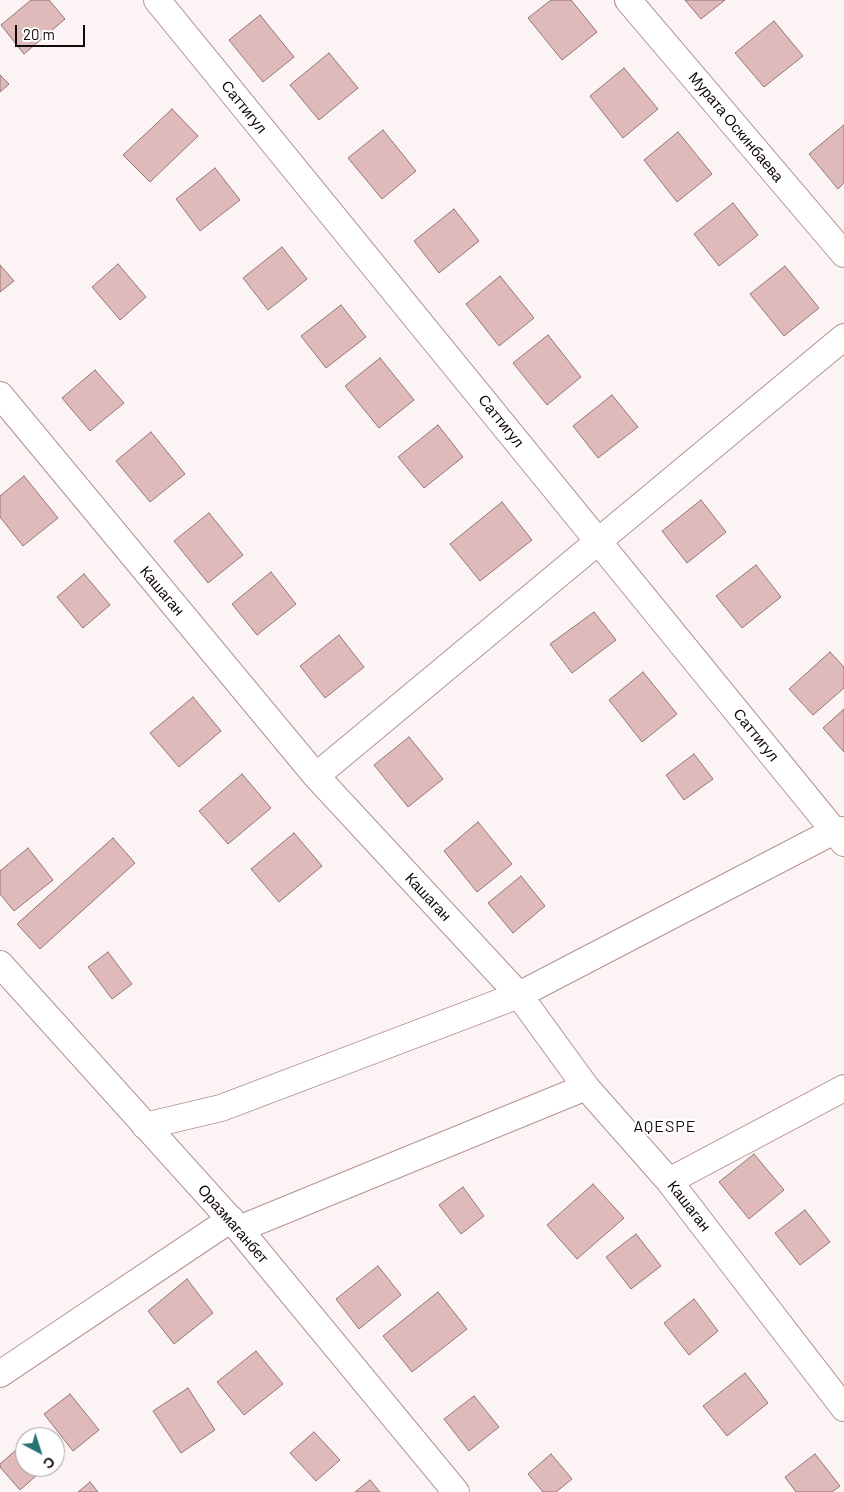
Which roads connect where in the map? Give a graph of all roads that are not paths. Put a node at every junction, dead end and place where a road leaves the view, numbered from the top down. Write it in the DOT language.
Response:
graph roads {
  1 [pos="157,0"];
  2 [pos="628,0"];
  3 [pos="844,254"];
  4 [pos="844,337"];
  5 [pos="0,395"];
  6 [pos="599,541"];
  7 [pos="316,776"];
  8 [pos="841,835"];
  9 [pos="0,964"];
  10 [pos="520,995"];
  11 [pos="586,1087"];
  12 [pos="844,1088"];
  13 [pos="145,1126"];
  14 [pos="669,1181"];
  15 [pos="235,1224"];
  16 [pos="0,1374"];
  17 [pos="844,1408"];
  18 [pos="456,1492"];
  1 -- 6 [label="street, Саттигул"];
  2 -- 3 [label="street, Мурата Оскинбаева"];
  4 -- 6 [label="street"];
  5 -- 7 [label="street, Кашаган"];
  6 -- 7 [label="street"];
  6 -- 8 [label="street, Саттигул"];
  7 -- 10 [label="street, Кашаган"];
  8 -- 10 [label="street"];
  9 -- 13 [label="street, Оразмаганбет"];
  10 -- 11 [label="street, Кашаган"];
  10 -- 13 [label="street"];
  11 -- 14 [label="street, Кашаган"];
  11 -- 15 [label="street"];
  12 -- 14 [label="street"];
  13 -- 15 [label="street, Оразмаганбет"];
  14 -- 17 [label="street, Кашаган"];
  15 -- 16 [label="street"];
  15 -- 18 [label="street, Оразмаганбет"];
}
